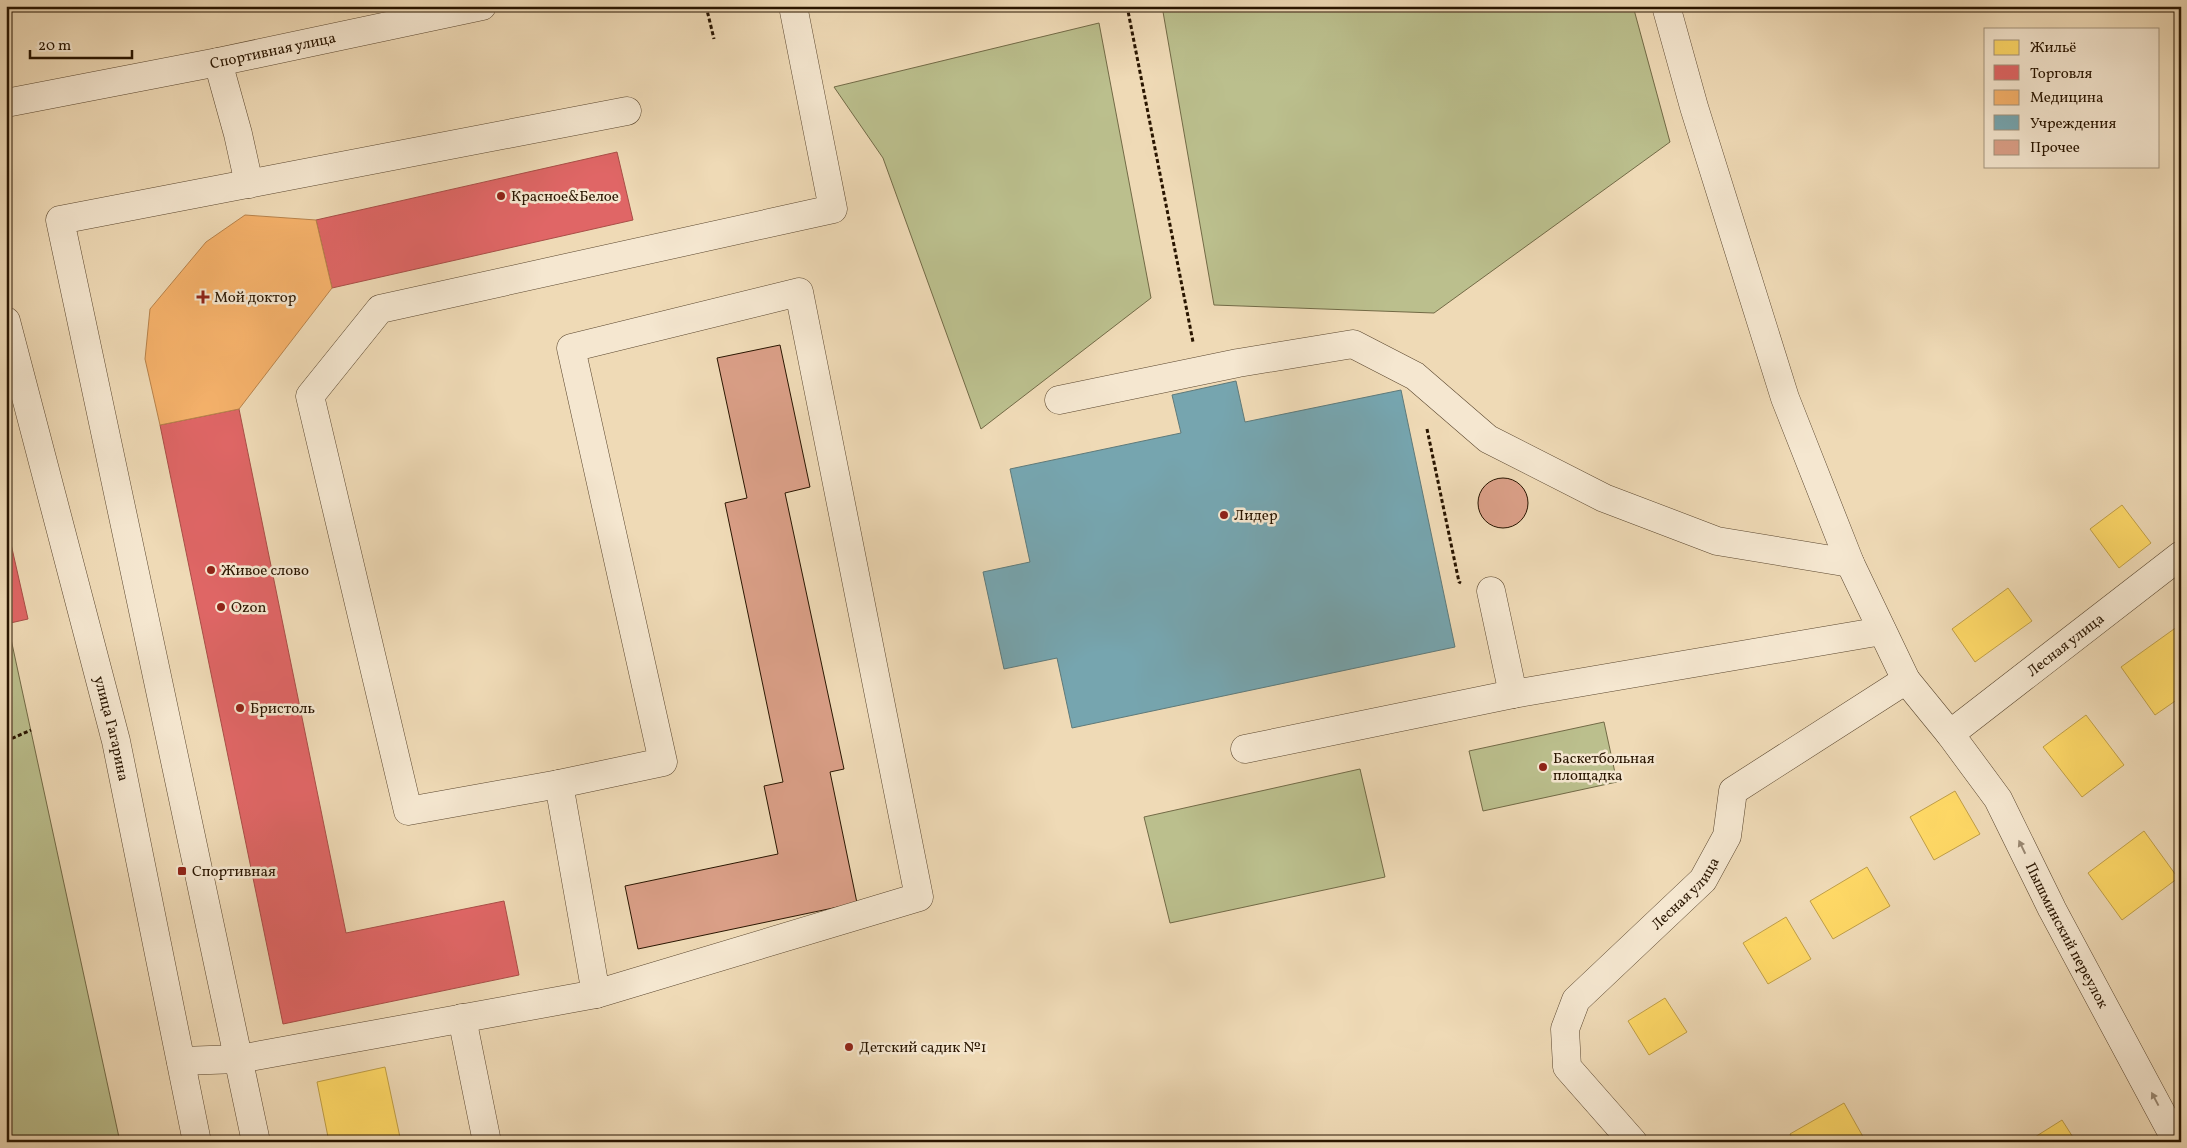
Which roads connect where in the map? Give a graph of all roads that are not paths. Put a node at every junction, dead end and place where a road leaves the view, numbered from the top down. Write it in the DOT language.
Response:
graph roads {
  1 [pos="482,6"];
  2 [pos="793,6"];
  3 [pos="1666,6"];
  4 [pos="218,62"];
  5 [pos="6,103"];
  6 [pos="627,111"];
  7 [pos="249,184"];
  8 [pos="6,321"];
  9 [pos="1059,400"];
  10 [pos="2181,555"];
  11 [pos="1850,563"];
  12 [pos="1491,591"];
  13 [pos="1882,631"];
  14 [pos="1906,680"];
  15 [pos="1513,694"];
  16 [pos="1950,734"];
  17 [pos="1245,749"];
  18 [pos="559,784"];
  19 [pos="596,994"];
  20 [pos="462,1018"];
  21 [pos="239,1059"];
  22 [pos="182,1061"];
  23 [pos="198,1142"];
  24 [pos="256,1142"];
  25 [pos="487,1142"];
  26 [pos="1633,1142"];
  27 [pos="2178,1142"];
  1 -- 4 [label="street, Спортивная улица"];
  2 -- 18 [label="street"];
  3 -- 11 [label="street, Пышминский переулок"];
  4 -- 5 [label="street, Спортивная улица"];
  4 -- 7 [label="street"];
  6 -- 7 [label="street"];
  7 -- 21 [label="street"];
  8 -- 22 [label="street, улица Гагарина"];
  9 -- 11 [label="street"];
  10 -- 16 [label="street, Лесная улица"];
  11 -- 13 [label="street, Пышминский переулок"];
  12 -- 15 [label="street"];
  13 -- 14 [label="street, Пышминский переулок"];
  13 -- 15 [label="street"];
  14 -- 16 [label="street, Пышминский переулок"];
  14 -- 26 [label="street, Лесная улица"];
  15 -- 17 [label="street"];
  27 -- 16 [label="street, Пышминский переулок, one-way"];
  18 -- 19 [label="street"];
  18 -- 19 [label="street"];
  19 -- 20 [label="street"];
  20 -- 21 [label="street"];
  20 -- 25 [label="street"];
  21 -- 22 [label="street"];
  21 -- 24 [label="street"];
  22 -- 23 [label="street, улица Гагарина"];
}
